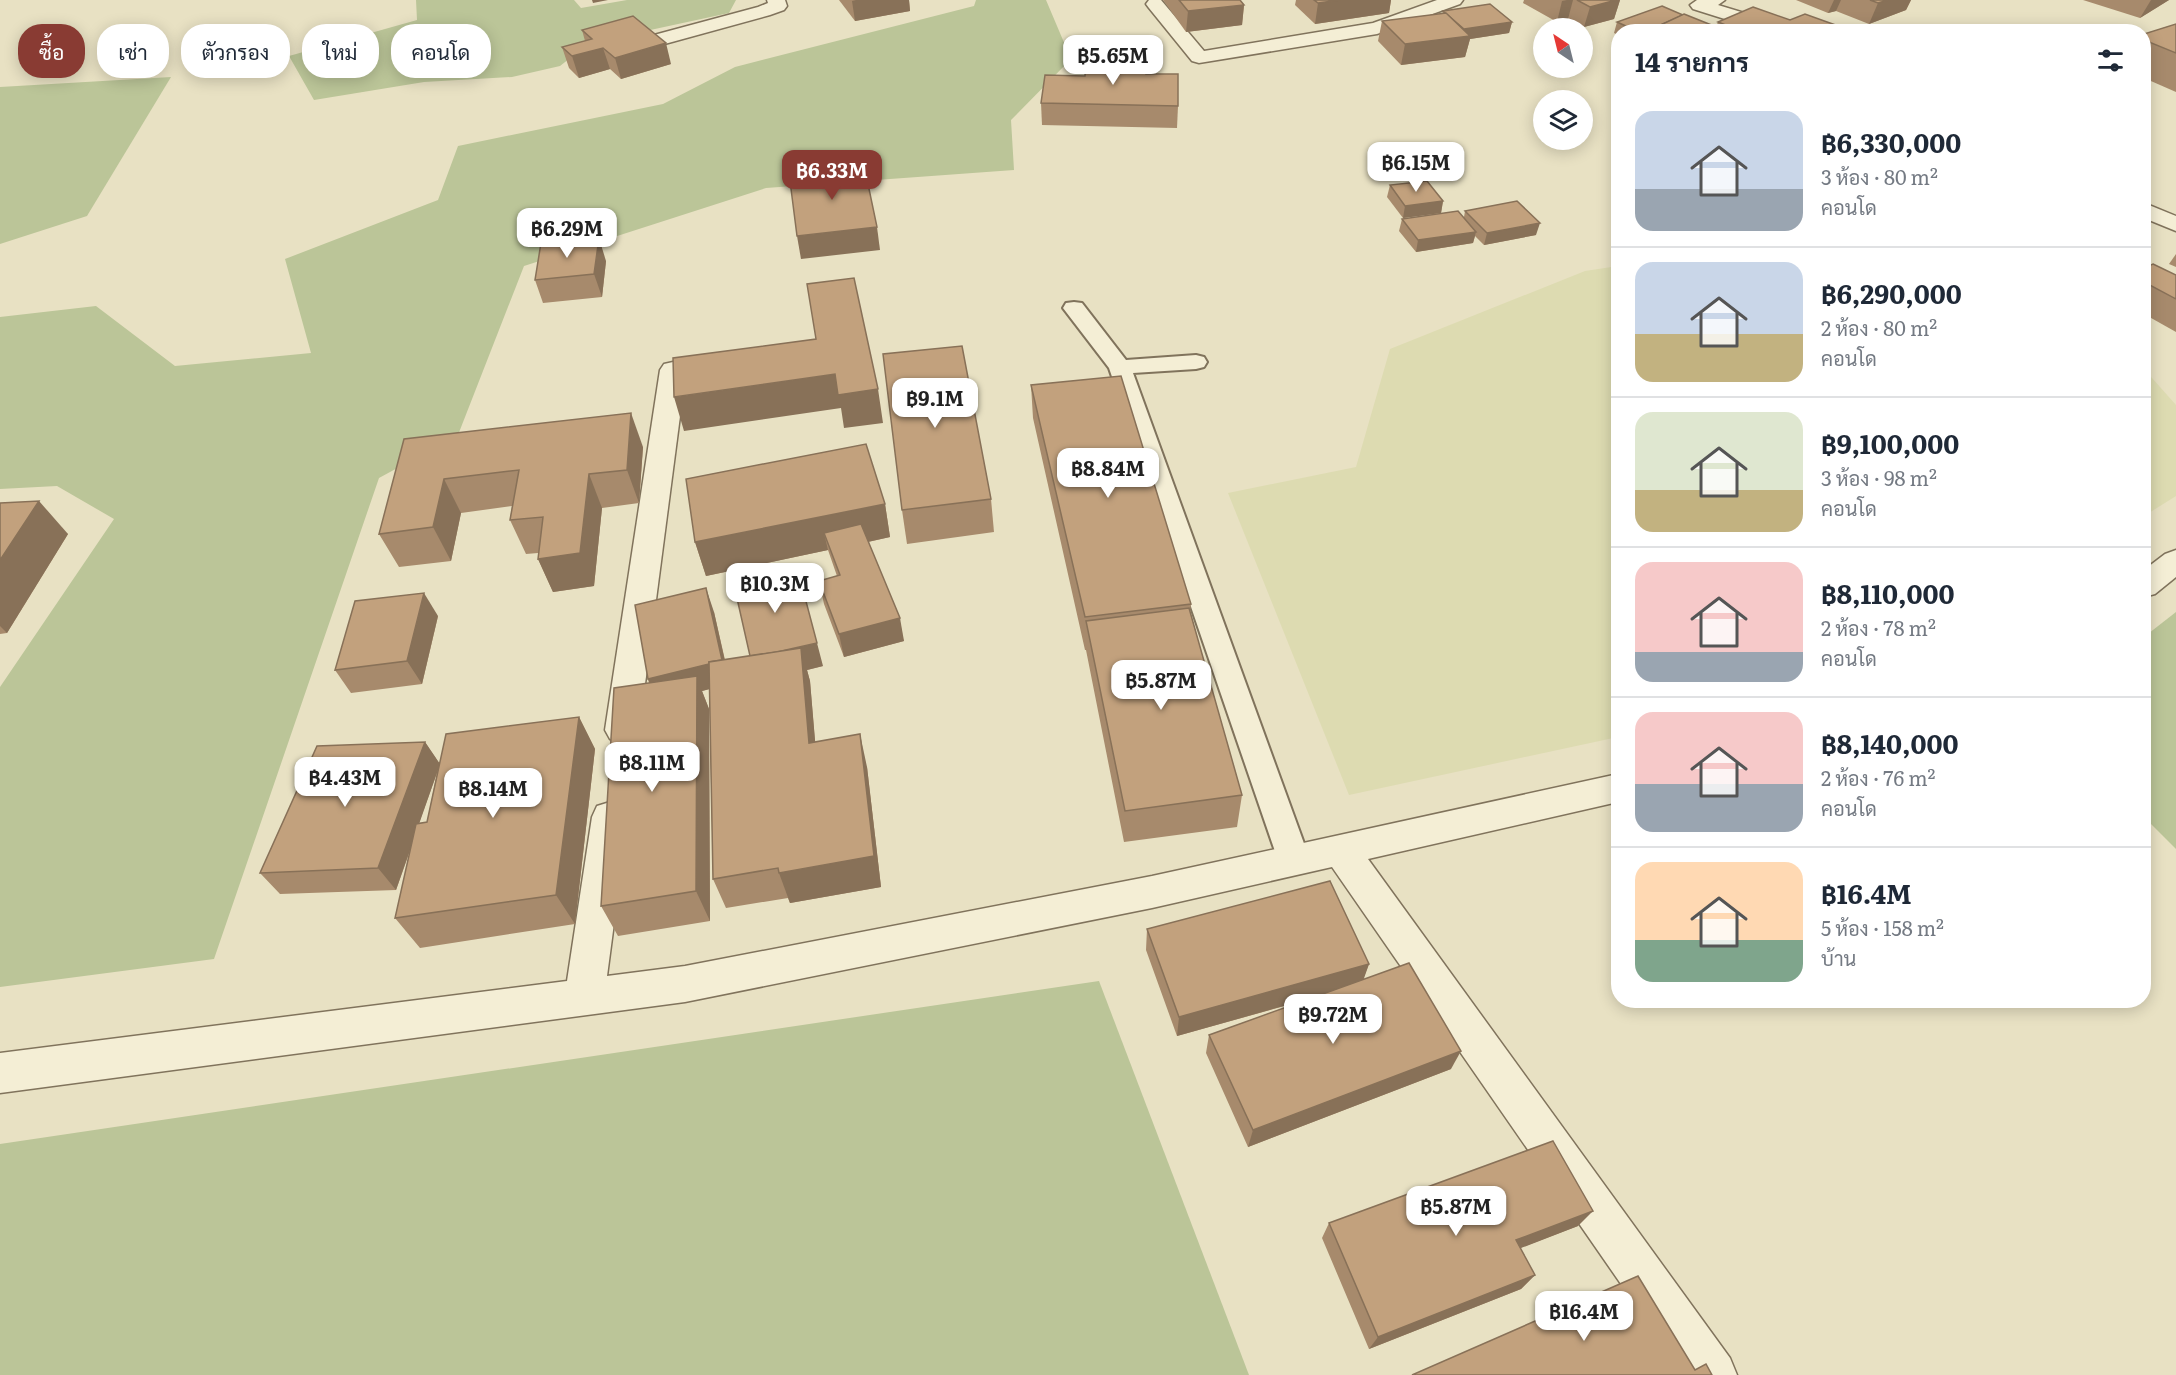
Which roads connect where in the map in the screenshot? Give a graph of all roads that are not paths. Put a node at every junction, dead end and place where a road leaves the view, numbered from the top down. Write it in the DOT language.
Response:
graph roads {
  1 [pos="776,0"];
  2 [pos="1454,0"];
  3 [pos="1716,0"];
  4 [pos="1155,4"];
  5 [pos="1760,24"];
  6 [pos="661,39"];
  7 [pos="2151,213"];
  8 [pos="2176,224"];
  9 [pos="1074,308"];
  10 [pos="1196,362"];
  11 [pos="1120,367"];
  12 [pos="673,370"];
  13 [pos="2176,561"];
  14 [pos="2151,581"];
  15 [pos="1611,790"];
  16 [pos="1340,849"];
  17 [pos="1294,860"];
  18 [pos="584,998"];
  19 [pos="0,1073"];
  20 [pos="1713,1375"];
  1 -- 6 [label="street"];
  2 -- 4 [label="street"];
  3 -- 5 [label="street"];
  7 -- 8 [label="street"];
  9 -- 11 [label="lane"];
  10 -- 11 [label="lane"];
  11 -- 17 [label="lane"];
  12 -- 18 [label="street"];
  13 -- 14 [label="street"];
  15 -- 16 [label="street"];
  16 -- 17 [label="street"];
  16 -- 20 [label="street"];
  17 -- 18 [label="street"];
  18 -- 19 [label="street"];
}
